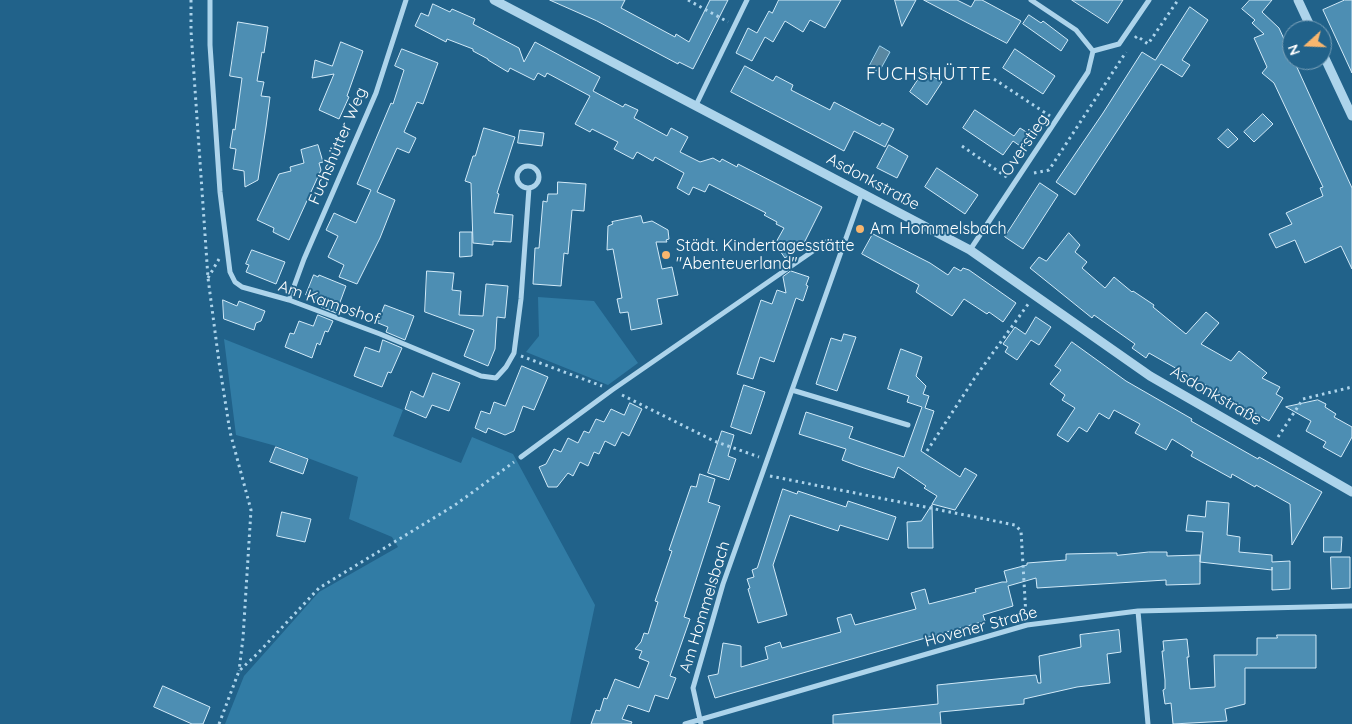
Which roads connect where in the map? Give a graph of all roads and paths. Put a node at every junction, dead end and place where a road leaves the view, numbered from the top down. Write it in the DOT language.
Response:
graph roads {
  1 [pos="191,0"];
  2 [pos="210,0"];
  3 [pos="406,0"];
  4 [pos="494,0"];
  5 [pos="688,0"];
  6 [pos="747,0"];
  7 [pos="1030,0"];
  8 [pos="1149,0"];
  9 [pos="1178,0"];
  10 [pos="1298,0"];
  11 [pos="1307,20"];
  12 [pos="735,25"];
  13 [pos="1093,51"];
  14 [pos="1330,70"];
  15 [pos="994,79"];
  16 [pos="696,105"];
  17 [pos="1352,116"];
  18 [pos="1056,120"];
  19 [pos="962,146"];
  20 [pos="1019,177"];
  21 [pos="1015,182"];
  22 [pos="529,188"];
  23 [pos="862,192"];
  24 [pos="842,246"];
  25 [pos="970,250"];
  26 [pos="227,252"];
  27 [pos="208,278"];
  28 [pos="1035,294"];
  29 [pos="289,300"];
  30 [pos="514,353"];
  31 [pos="1352,386"];
  32 [pos="612,390"];
  33 [pos="792,390"];
  34 [pos="908,425"];
  35 [pos="1272,446"];
  36 [pos="927,451"];
  37 [pos="521,457"];
  38 [pos="767,459"];
  39 [pos="762,475"];
  40 [pos="1352,492"];
  41 [pos="1352,606"];
  42 [pos="1138,611"];
  43 [pos="1027,625"];
  44 [pos="239,671"];
  45 [pos="701,721"];
  46 [pos="219,724"];
  47 [pos="685,724"];
  48 [pos="1148,724"];
  1 -- 27 [label="path"];
  2 -- 26 [label="street, Am Kampshof"];
  3 -- 29 [label="street, Fuchshütter Weg"];
  4 -- 16 [label="street, Asdonkstraße"];
  5 -- 12 [label="path"];
  6 -- 12 [label="street"];
  7 -- 13 [label="street"];
  8 -- 13 [label="street"];
  9 -- 20 [label="path"];
  10 -- 11 [label="street"];
  12 -- 16 [label="street"];
  13 -- 18 [label="street, Overstieg"];
  14 -- 17 [label="street"];
  15 -- 18 [label="path"];
  16 -- 23 [label="street, Asdonkstraße"];
  18 -- 20 [label="street, Overstieg"];
  19 -- 21 [label="path"];
  20 -- 21 [label="street, Overstieg"];
  21 -- 25 [label="street, Overstieg"];
  22 -- 22 [label="street, Am Kampshof"];
  22 -- 30 [label="street, Am Kampshof"];
  23 -- 24 [label="street, Am Hommelsbach"];
  23 -- 25 [label="street, Asdonkstraße"];
  24 -- 32 [label="street"];
  24 -- 33 [label="street, Am Hommelsbach"];
  25 -- 28 [label="street, Asdonkstraße"];
  26 -- 27 [label="path"];
  26 -- 29 [label="street, Am Kampshof"];
  27 -- 44 [label="path"];
  28 -- 35 [label="street, Asdonkstraße"];
  28 -- 36 [label="path"];
  29 -- 30 [label="street, Am Kampshof"];
  30 -- 32 [label="path"];
  31 -- 35 [label="path"];
  32 -- 37 [label="street"];
  32 -- 38 [label="path"];
  33 -- 34 [label="street"];
  33 -- 38 [label="street, Am Hommelsbach"];
  35 -- 40 [label="street, Asdonkstraße"];
  37 -- 44 [label="path"];
  38 -- 39 [label="street, Am Hommelsbach"];
  39 -- 43 [label="path"];
  39 -- 45 [label="street, Am Hommelsbach"];
  41 -- 42 [label="street, Hovener Straße"];
  42 -- 43 [label="street, Hovener Straße"];
  42 -- 48 [label="street"];
  43 -- 45 [label="street, Hovener Straße"];
  44 -- 46 [label="path"];
  45 -- 47 [label="street, Hovener Straße"];
}
